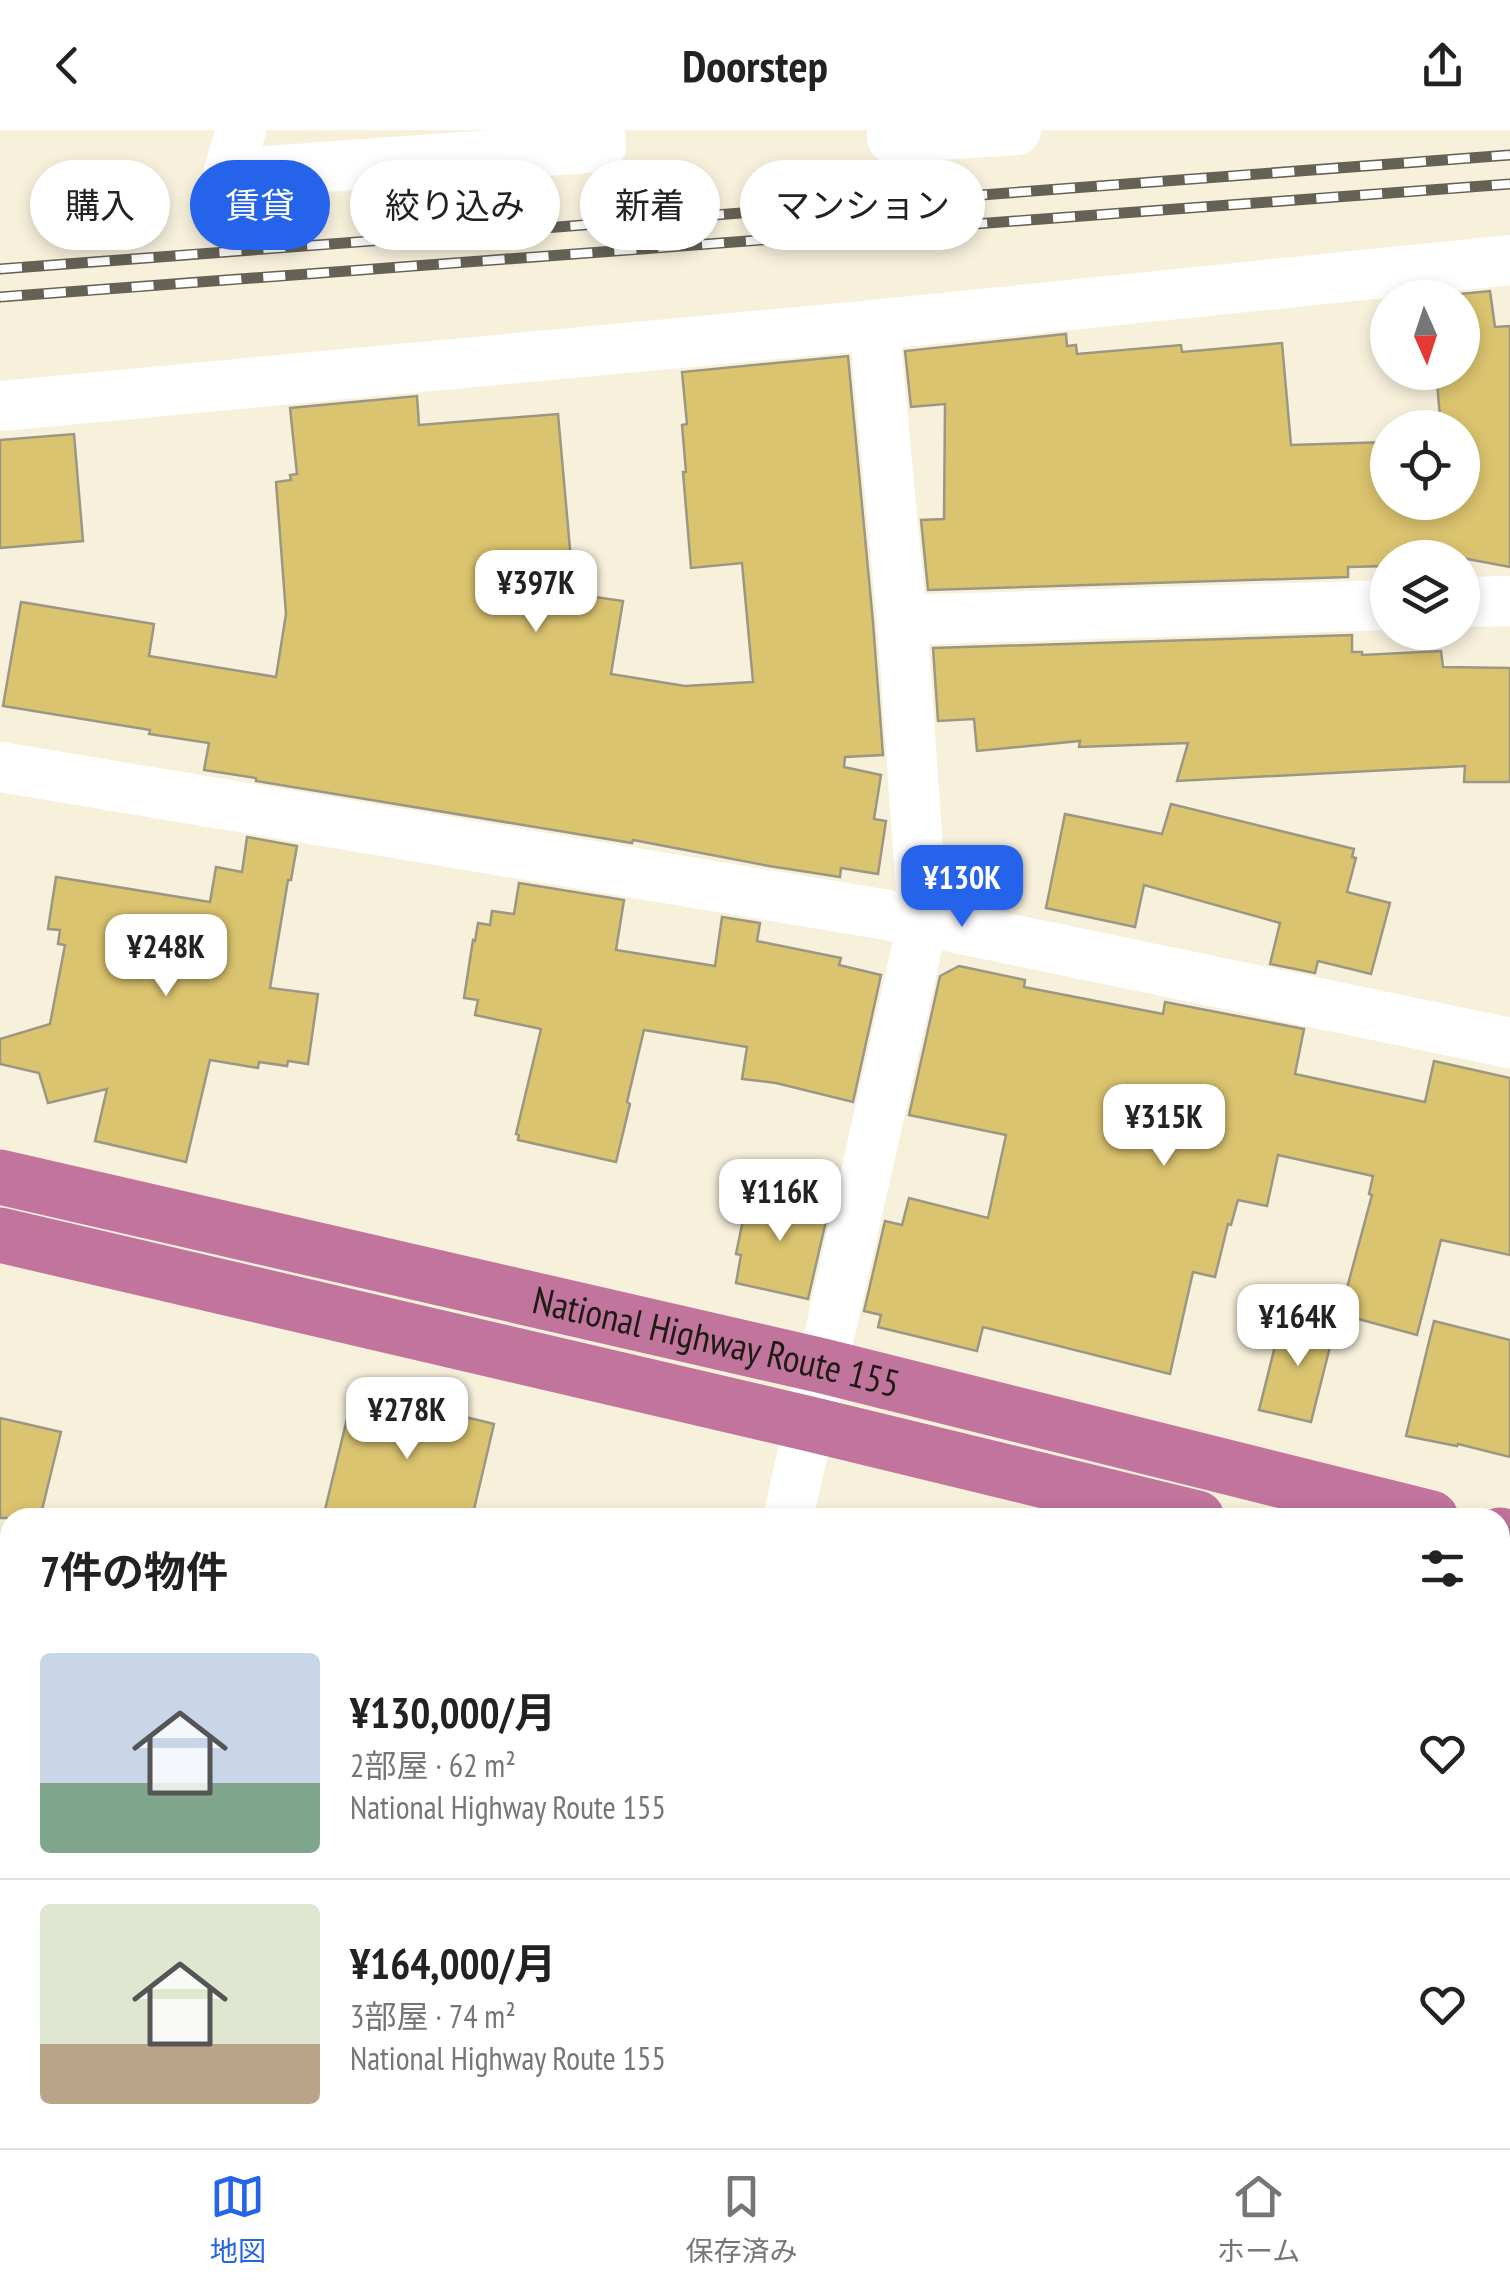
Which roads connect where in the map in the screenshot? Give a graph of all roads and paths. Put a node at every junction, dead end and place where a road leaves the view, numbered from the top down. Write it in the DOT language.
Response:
graph roads {
  1 [pos="240,130"];
  2 [pos="600,130"];
  3 [pos="892,130"];
  4 [pos="1016,130"];
  5 [pos="1510,260"];
  6 [pos="874,325"];
  7 [pos="0,406"];
  8 [pos="1510,601"];
  9 [pos="1480,602"];
  10 [pos="1370,605"];
  11 [pos="902,620"];
  12 [pos="0,767"];
  13 [pos="923,921"];
  14 [pos="1510,1043"];
  15 [pos="0,1178"];
  16 [pos="0,1236"];
  17 [pos="823,1366"];
  18 [pos="810,1424"];
  19 [pos="790,1508"];
  20 [pos="1156,1508"];
  21 [pos="1391,1508"];
  1 -- 2 [label="street"];
  3 -- 4 [label="street"];
  5 -- 6 [label="street"];
  6 -- 7 [label="street"];
  6 -- 11 [label="street"];
  8 -- 9 [label="street"];
  10 -- 11 [label="street"];
  11 -- 13 [label="street"];
  12 -- 13 [label="street"];
  13 -- 14 [label="street"];
  13 -- 17 [label="street"];
  15 -- 17 [label="highway, National Highway Route 155"];
  16 -- 18 [label="highway, National Highway Route 155"];
  17 -- 18 [label="street"];
  17 -- 21 [label="highway, National Highway Route 155"];
  18 -- 19 [label="street"];
  18 -- 20 [label="highway, National Highway Route 155"];
}
